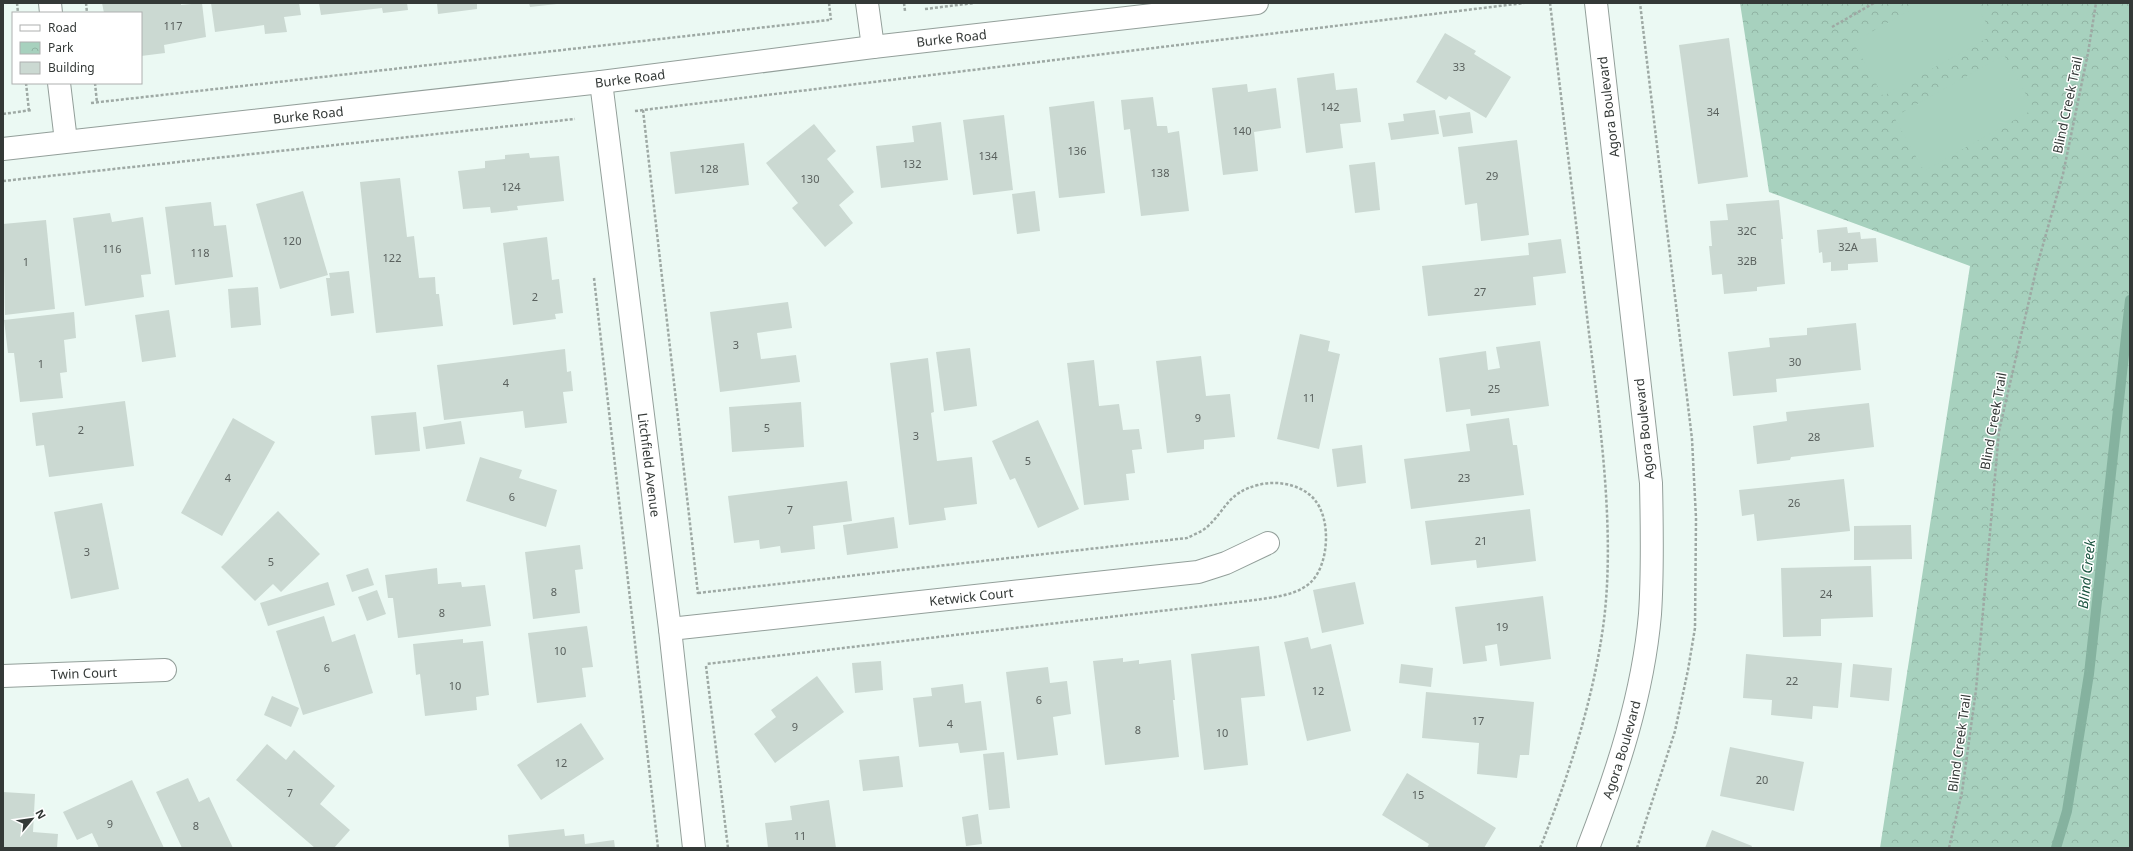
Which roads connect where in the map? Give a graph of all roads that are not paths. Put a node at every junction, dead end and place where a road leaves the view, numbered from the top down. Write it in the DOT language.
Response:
graph roads {
  1 [pos="867,3"];
  2 [pos="1257,3"];
  3 [pos="1596,3"];
  4 [pos="873,47"];
  5 [pos="601,82"];
  6 [pos="59,84"];
  7 [pos="66,141"];
  8 [pos="3,149"];
  9 [pos="1268,543"];
  10 [pos="670,629"];
  11 [pos="165,670"];
  12 [pos="3,676"];
  13 [pos="694,848"];
  14 [pos="1588,848"];
  1 -- 4 [label="street"];
  2 -- 4 [label="street, Burke Road"];
  3 -- 14 [label="street, Agora Boulevard"];
  4 -- 5 [label="street, Burke Road"];
  5 -- 7 [label="street, Burke Road"];
  5 -- 10 [label="street, Litchfield Avenue"];
  6 -- 7 [label="street"];
  7 -- 8 [label="street, Burke Road"];
  9 -- 10 [label="street, Ketwick Court"];
  10 -- 13 [label="street, Litchfield Avenue"];
  11 -- 12 [label="street, Twin Court"];
}
